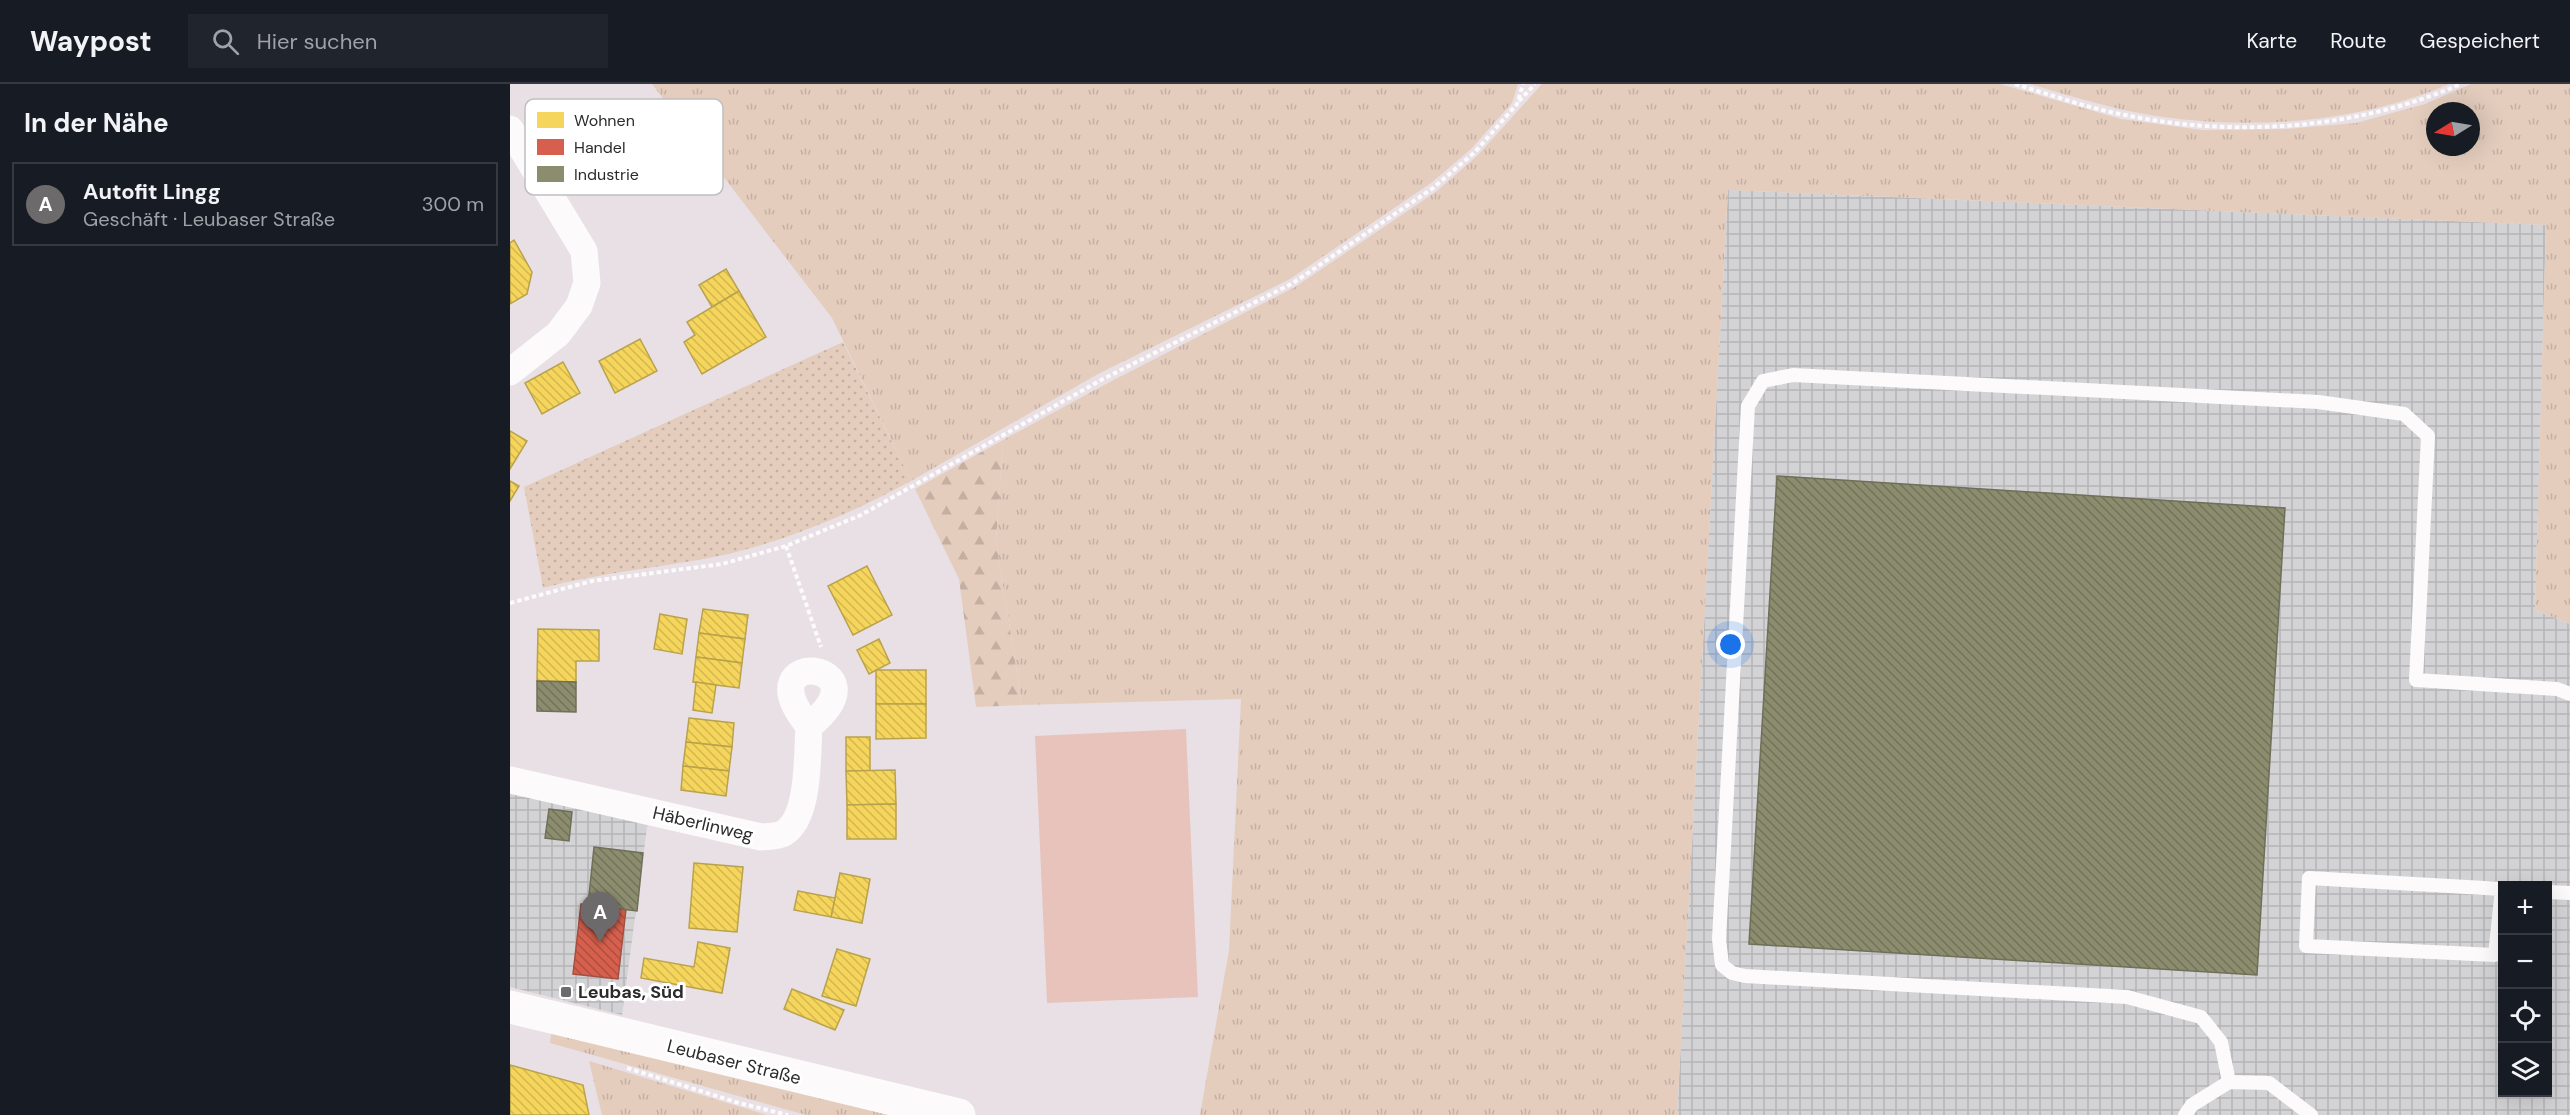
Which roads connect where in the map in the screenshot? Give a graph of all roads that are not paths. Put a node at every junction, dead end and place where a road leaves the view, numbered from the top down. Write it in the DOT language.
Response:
graph roads {
  1 [pos="510,129"];
  2 [pos="525,154"];
  3 [pos="550,195"];
  4 [pos="510,372"];
  5 [pos="2570,694"];
  6 [pos="809,726"];
  7 [pos="510,780"];
  8 [pos="2502,889"];
  9 [pos="2552,892"];
  10 [pos="2570,893"];
  11 [pos="510,1007"];
  12 [pos="2229,1082"];
  13 [pos="959,1115"];
  14 [pos="2185,1115"];
  15 [pos="2311,1115"];
  1 -- 2 [label="street"];
  3 -- 4 [label="street"];
  5 -- 12 [label="lane"];
  6 -- 6 [label="street"];
  6 -- 7 [label="street, Häberlinweg"];
  8 -- 8 [label="lane"];
  9 -- 10 [label="lane"];
  11 -- 13 [label="main road, Leubaser Straße"];
  12 -- 14 [label="lane"];
  12 -- 15 [label="lane"];
}
